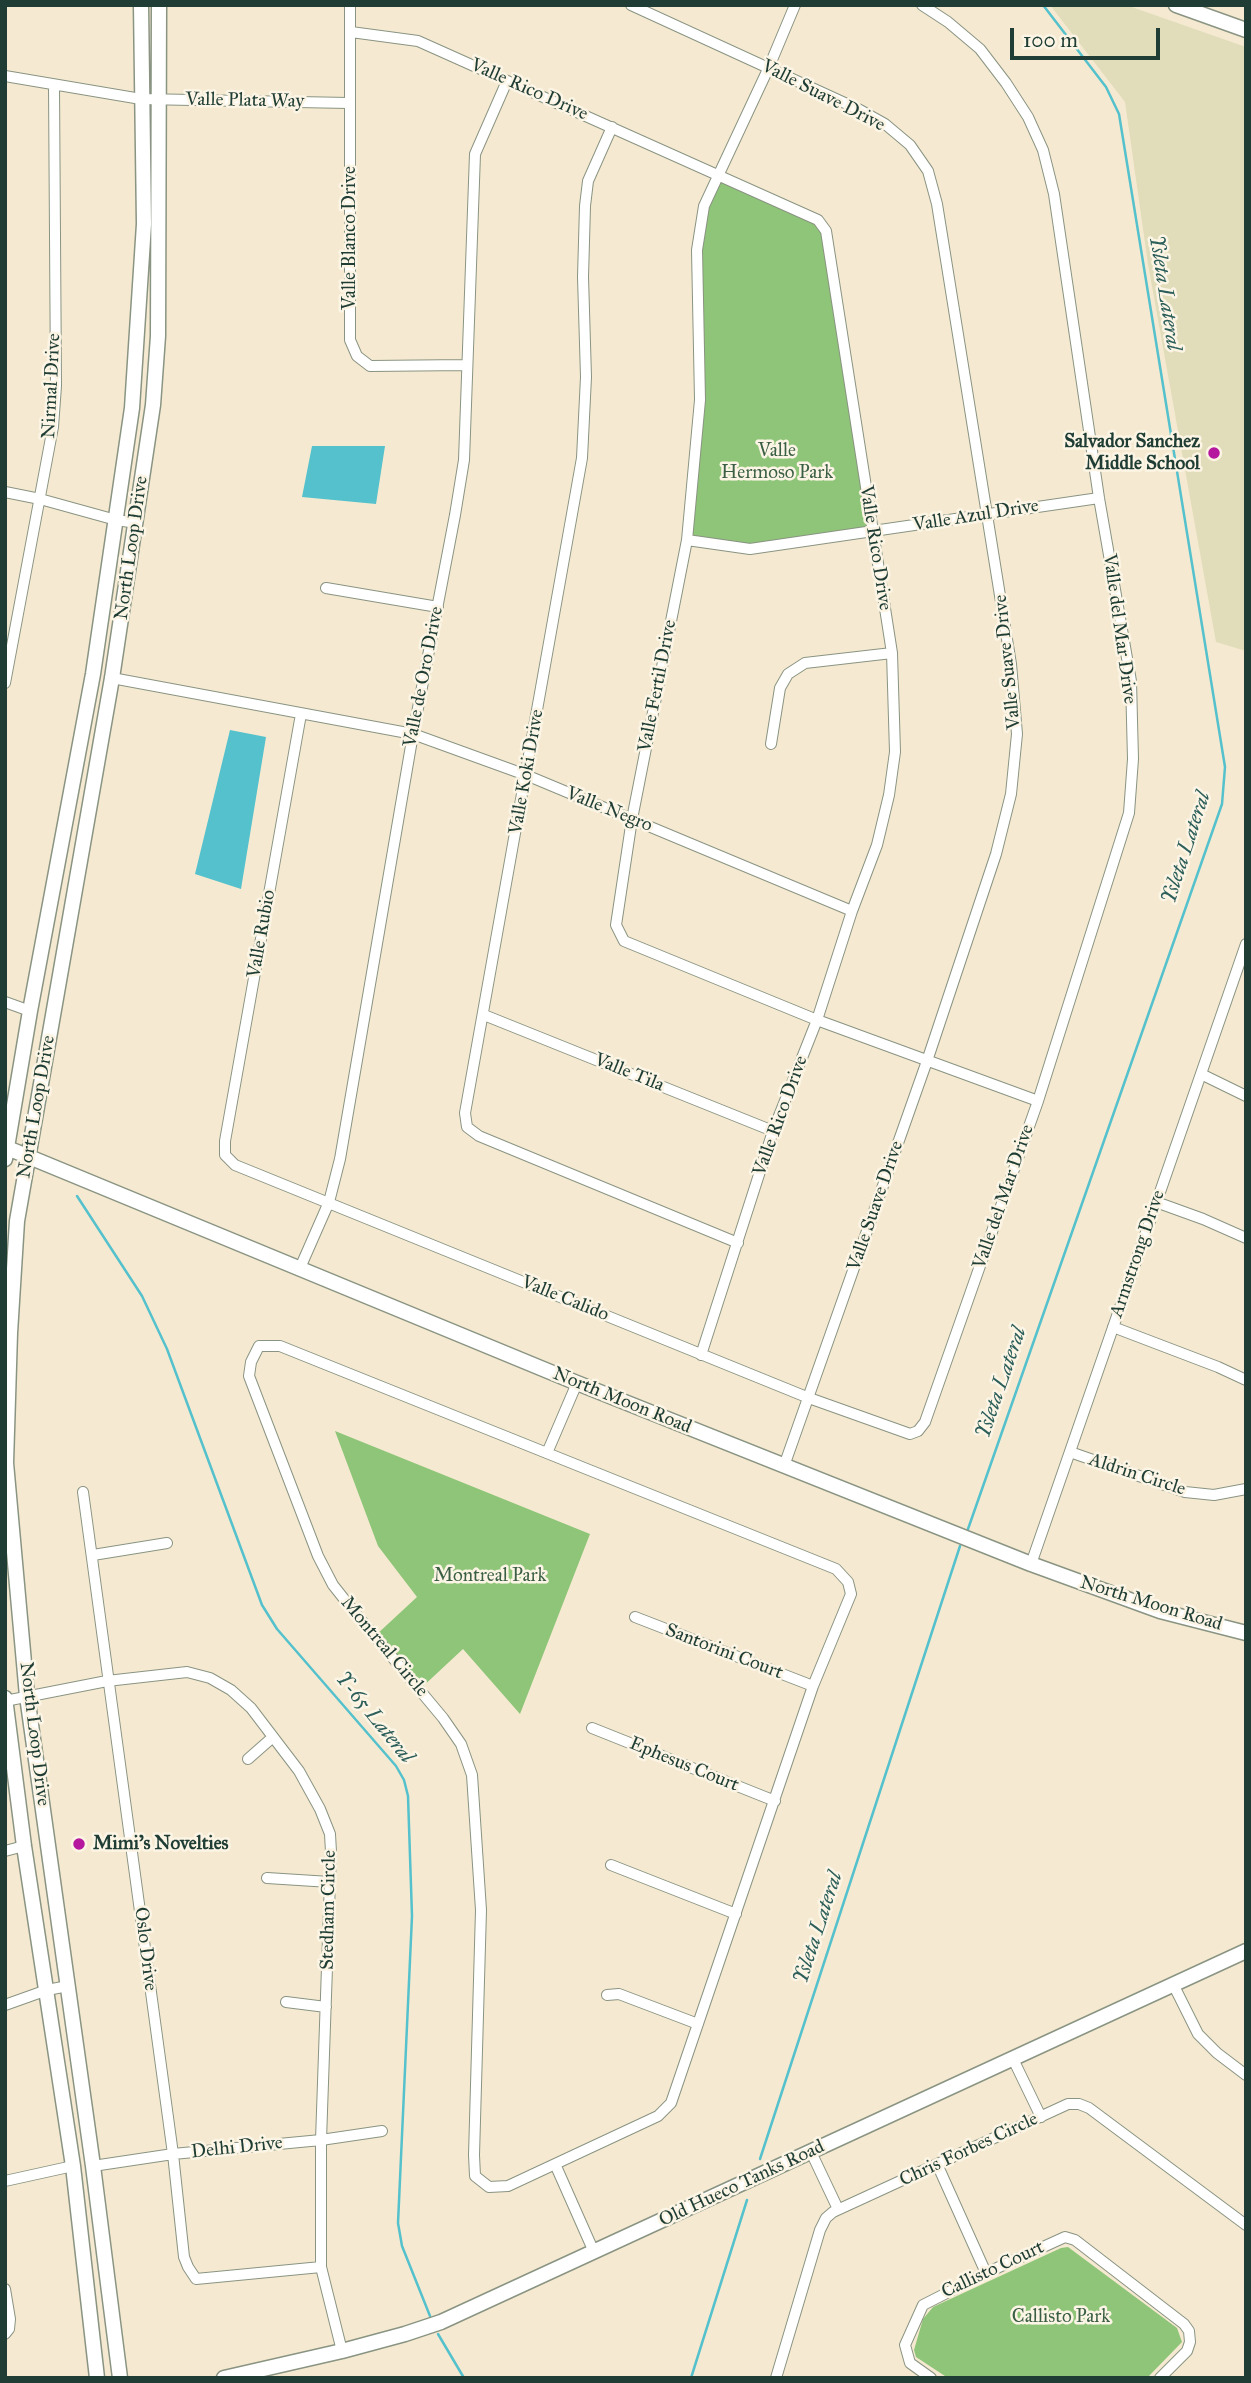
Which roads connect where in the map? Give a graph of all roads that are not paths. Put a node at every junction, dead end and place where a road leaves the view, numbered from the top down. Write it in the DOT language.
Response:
graph roads {
  1 [pos="141,5"];
  2 [pos="159,5"];
  3 [pos="350,5"];
  4 [pos="631,5"];
  5 [pos="795,5"];
  6 [pos="922,5"];
  7 [pos="1176,5"];
  8 [pos="1246,30"];
  9 [pos="351,32"];
  10 [pos="769,68"];
  11 [pos="5,76"];
  12 [pos="507,81"];
  13 [pos="54,86"];
  14 [pos="141,99"];
  15 [pos="160,99"];
  16 [pos="349,103"];
  17 [pos="612,127"];
  18 [pos="718,176"];
  19 [pos="466,365"];
  20 [pos="5,492"];
  21 [pos="1099,498"];
  22 [pos="40,499"];
  23 [pos="988,513"];
  24 [pos="116,520"];
  25 [pos="137,523"];
  26 [pos="872,532"];
  27 [pos="687,540"];
  28 [pos="326,588"];
  29 [pos="438,607"];
  30 [pos="892,653"];
  31 [pos="113,678"];
  32 [pos="5,683"];
  33 [pos="301,714"];
  34 [pos="413,734"];
  35 [pos="771,744"];
  36 [pos="526,775"];
  37 [pos="632,819"];
  38 [pos="852,911"];
  39 [pos="1246,944"];
  40 [pos="5,1002"];
  41 [pos="30,1011"];
  42 [pos="484,1015"];
  43 [pos="817,1020"];
  44 [pos="927,1061"];
  45 [pos="1201,1074"];
  46 [pos="1246,1096"];
  47 [pos="1038,1101"];
  48 [pos="773,1131"];
  49 [pos="6,1151"];
  50 [pos="225,1154"];
  51 [pos="28,1156"];
  52 [pos="329,1202"];
  53 [pos="1156,1202"];
  54 [pos="1246,1238"];
  55 [pos="738,1243"];
  56 [pos="300,1268"];
  57 [pos="1113,1327"];
  58 [pos="701,1355"];
  59 [pos="1246,1380"];
  60 [pos="577,1383"];
  61 [pos="809,1398"];
  62 [pos="910,1434"];
  63 [pos="1070,1452"];
  64 [pos="547,1453"];
  65 [pos="784,1466"];
  66 [pos="1246,1489"];
  67 [pos="83,1492"];
  68 [pos="167,1544"];
  69 [pos="93,1555"];
  70 [pos="1031,1564"];
  71 [pos="635,1617"];
  72 [pos="1246,1633"];
  73 [pos="107,1681"];
  74 [pos="813,1686"];
  75 [pos="27,1696"];
  76 [pos="5,1700"];
  77 [pos="592,1728"];
  78 [pos="273,1737"];
  79 [pos="248,1759"];
  80 [pos="775,1801"];
  81 [pos="24,1846"];
  82 [pos="5,1851"];
  83 [pos="611,1865"];
  84 [pos="267,1878"];
  85 [pos="330,1882"];
  86 [pos="736,1914"];
  87 [pos="1246,1951"];
  88 [pos="1173,1984"];
  89 [pos="68,1986"];
  90 [pos="47,1990"];
  91 [pos="607,1995"];
  92 [pos="286,2002"];
  93 [pos="5,2005"];
  94 [pos="326,2007"];
  95 [pos="698,2024"];
  96 [pos="1013,2059"];
  97 [pos="1246,2075"];
  98 [pos="1041,2117"];
  99 [pos="382,2131"];
  100 [pos="321,2140"];
  101 [pos="811,2152"];
  102 [pos="173,2154"];
  103 [pos="555,2164"];
  104 [pos="937,2164"];
  105 [pos="73,2166"];
  106 [pos="93,2166"];
  107 [pos="5,2181"];
  108 [pos="838,2209"];
  109 [pos="1246,2225"];
  110 [pos="594,2252"];
  111 [pos="321,2267"];
  112 [pos="986,2273"];
  113 [pos="5,2289"];
  114 [pos="5,2334"];
  115 [pos="342,2351"];
  116 [pos="97,2378"];
  117 [pos="120,2378"];
  118 [pos="224,2378"];
  119 [pos="776,2378"];
  120 [pos="931,2378"];
  121 [pos="1160,2378"];
  1 -- 14 [label="main road, North Loop Drive"];
  2 -- 15 [label="main road, North Loop Drive"];
  3 -- 9 [label="street, Valle Blanco Drive"];
  4 -- 10 [label="street, Valle Suave Drive"];
  5 -- 10 [label="street, Valle Fertil Drive"];
  6 -- 21 [label="street, Valle del Mar Drive"];
  7 -- 8 [label="main road"];
  9 -- 12 [label="street, Valle Rico Drive"];
  9 -- 16 [label="street, Valle Blanco Drive"];
  10 -- 18 [label="street, Valle Fertil Drive"];
  10 -- 23 [label="street, Valle Suave Drive"];
  11 -- 13 [label="street, Valle Plata Way"];
  12 -- 17 [label="street, Valle Rico Drive"];
  12 -- 19 [label="street, Valle de Oro Drive"];
  13 -- 14 [label="street, Valle Plata Way"];
  13 -- 22 [label="street, Nirmal Drive"];
  14 -- 15 [label="street, Valle Plata Way"];
  14 -- 24 [label="main road, North Loop Drive"];
  15 -- 16 [label="street, Valle Plata Way"];
  15 -- 25 [label="main road, North Loop Drive"];
  16 -- 19 [label="street, Valle Blanco Drive"];
  17 -- 18 [label="street, Valle Rico Drive"];
  17 -- 36 [label="street, Valle Koki Drive"];
  18 -- 26 [label="street, Valle Rico Drive"];
  18 -- 27 [label="street, Valle Fertil Drive"];
  19 -- 29 [label="street, Valle de Oro Drive"];
  20 -- 22 [label="street"];
  21 -- 23 [label="street, Valle Azul Drive"];
  21 -- 47 [label="street, Valle del Mar Drive"];
  22 -- 24 [label="street"];
  22 -- 32 [label="street, Nirmal Drive"];
  23 -- 26 [label="street, Valle Azul Drive"];
  23 -- 44 [label="street, Valle Suave Drive"];
  24 -- 25 [label="street"];
  24 -- 41 [label="main road, North Loop Drive"];
  25 -- 31 [label="main road, North Loop Drive"];
  26 -- 27 [label="street, Valle Azul Drive"];
  26 -- 30 [label="street, Valle Rico Drive"];
  27 -- 37 [label="street, Valle Fertil Drive"];
  28 -- 29 [label="street"];
  29 -- 34 [label="street, Valle de Oro Drive"];
  30 -- 35 [label="street"];
  30 -- 38 [label="street, Valle Rico Drive"];
  31 -- 33 [label="street, Valle Negro"];
  31 -- 51 [label="main road, North Loop Drive"];
  33 -- 34 [label="street, Valle Negro"];
  33 -- 50 [label="street, Valle Rubio"];
  34 -- 36 [label="street, Valle Negro"];
  34 -- 52 [label="street, Valle de Oro Drive"];
  36 -- 37 [label="street, Valle Negro"];
  36 -- 42 [label="street, Valle Koki Drive"];
  37 -- 38 [label="street, Valle Negro"];
  37 -- 43 [label="street, Valle Fertil Drive"];
  38 -- 43 [label="street, Valle Rico Drive"];
  39 -- 45 [label="street, Armstrong Drive"];
  40 -- 41 [label="street"];
  41 -- 49 [label="main road, North Loop Drive"];
  42 -- 48 [label="street, Valle Tila"];
  42 -- 55 [label="street, Valle Koki Drive"];
  43 -- 44 [label="street, Valle Fertil Drive"];
  43 -- 48 [label="street, Valle Rico Drive"];
  44 -- 47 [label="street, Valle Fertil Drive"];
  44 -- 61 [label="street, Valle Suave Drive"];
  45 -- 46 [label="street"];
  45 -- 53 [label="street, Armstrong Drive"];
  47 -- 62 [label="street, Valle del Mar Drive"];
  48 -- 55 [label="street, Valle Rico Drive"];
  49 -- 51 [label="main road, North Moon Road"];
  50 -- 52 [label="street, Valle Calido"];
  51 -- 56 [label="main road, North Moon Road"];
  51 -- 75 [label="main road, North Loop Drive"];
  52 -- 56 [label="street, Valle de Oro Drive"];
  52 -- 58 [label="street, Valle Calido"];
  53 -- 54 [label="street"];
  53 -- 57 [label="street, Armstrong Drive"];
  55 -- 58 [label="street, Valle Rico Drive"];
  56 -- 60 [label="main road, North Moon Road"];
  57 -- 59 [label="street"];
  57 -- 63 [label="street, Armstrong Drive"];
  58 -- 61 [label="street, Valle Calido"];
  60 -- 64 [label="street"];
  60 -- 65 [label="main road, North Moon Road"];
  61 -- 62 [label="street, Valle Calido"];
  61 -- 65 [label="street, Valle Suave Drive"];
  63 -- 66 [label="street, Aldrin Circle"];
  63 -- 70 [label="street, Armstrong Drive"];
  64 -- 74 [label="street, Montreal Circle"];
  64 -- 103 [label="street, Montreal Circle"];
  65 -- 70 [label="main road, North Moon Road"];
  67 -- 69 [label="street, Oslo Drive"];
  68 -- 69 [label="street"];
  69 -- 73 [label="street, Oslo Drive"];
  70 -- 72 [label="main road, North Moon Road"];
  71 -- 74 [label="street, Santorini Court"];
  73 -- 75 [label="street, Stedham Circle"];
  73 -- 78 [label="street, Stedham Circle"];
  73 -- 102 [label="street, Oslo Drive"];
  74 -- 80 [label="street, Montreal Circle"];
  75 -- 76 [label="street, Stedham Circle"];
  75 -- 89 [label="main road, North Loop Drive"];
  76 -- 81 [label="main road, North Loop Drive"];
  77 -- 80 [label="street, Ephesus Court"];
  78 -- 79 [label="street"];
  78 -- 85 [label="street, Stedham Circle"];
  80 -- 86 [label="street, Montreal Circle"];
  81 -- 82 [label="street"];
  81 -- 90 [label="main road, North Loop Drive"];
  83 -- 86 [label="street"];
  84 -- 85 [label="street"];
  85 -- 94 [label="street, Stedham Circle"];
  86 -- 95 [label="street, Montreal Circle"];
  87 -- 88 [label="main road, Old Hueco Tanks Road"];
  88 -- 96 [label="main road, Old Hueco Tanks Road"];
  88 -- 97 [label="street"];
  89 -- 90 [label="street"];
  89 -- 106 [label="main road, North Loop Drive"];
  90 -- 93 [label="street"];
  90 -- 105 [label="main road, North Loop Drive"];
  91 -- 95 [label="street"];
  92 -- 94 [label="street"];
  94 -- 100 [label="street, Stedham Circle"];
  95 -- 103 [label="street, Montreal Circle"];
  96 -- 98 [label="street"];
  96 -- 101 [label="main road, Old Hueco Tanks Road"];
  98 -- 104 [label="street, Chris Forbes Circle"];
  98 -- 109 [label="street, Chris Forbes Circle"];
  99 -- 100 [label="street, Delhi Drive"];
  100 -- 102 [label="street, Delhi Drive"];
  100 -- 111 [label="street, Stedham Circle"];
  101 -- 108 [label="street"];
  101 -- 110 [label="main road, Old Hueco Tanks Road"];
  102 -- 106 [label="street, Delhi Drive"];
  102 -- 111 [label="street, Oslo Drive"];
  103 -- 110 [label="street"];
  104 -- 108 [label="street, Chris Forbes Circle"];
  104 -- 112 [label="street"];
  105 -- 107 [label="street"];
  105 -- 116 [label="main road, North Loop Drive"];
  106 -- 117 [label="main road, North Loop Drive"];
  108 -- 119 [label="street, Chris Forbes Circle"];
  110 -- 115 [label="main road, Old Hueco Tanks Road"];
  111 -- 115 [label="street, Stedham Circle"];
  112 -- 120 [label="street, Callisto Court"];
  112 -- 121 [label="street, Callisto Court"];
  113 -- 114 [label="street"];
  115 -- 118 [label="main road, Old Hueco Tanks Road"];
}
